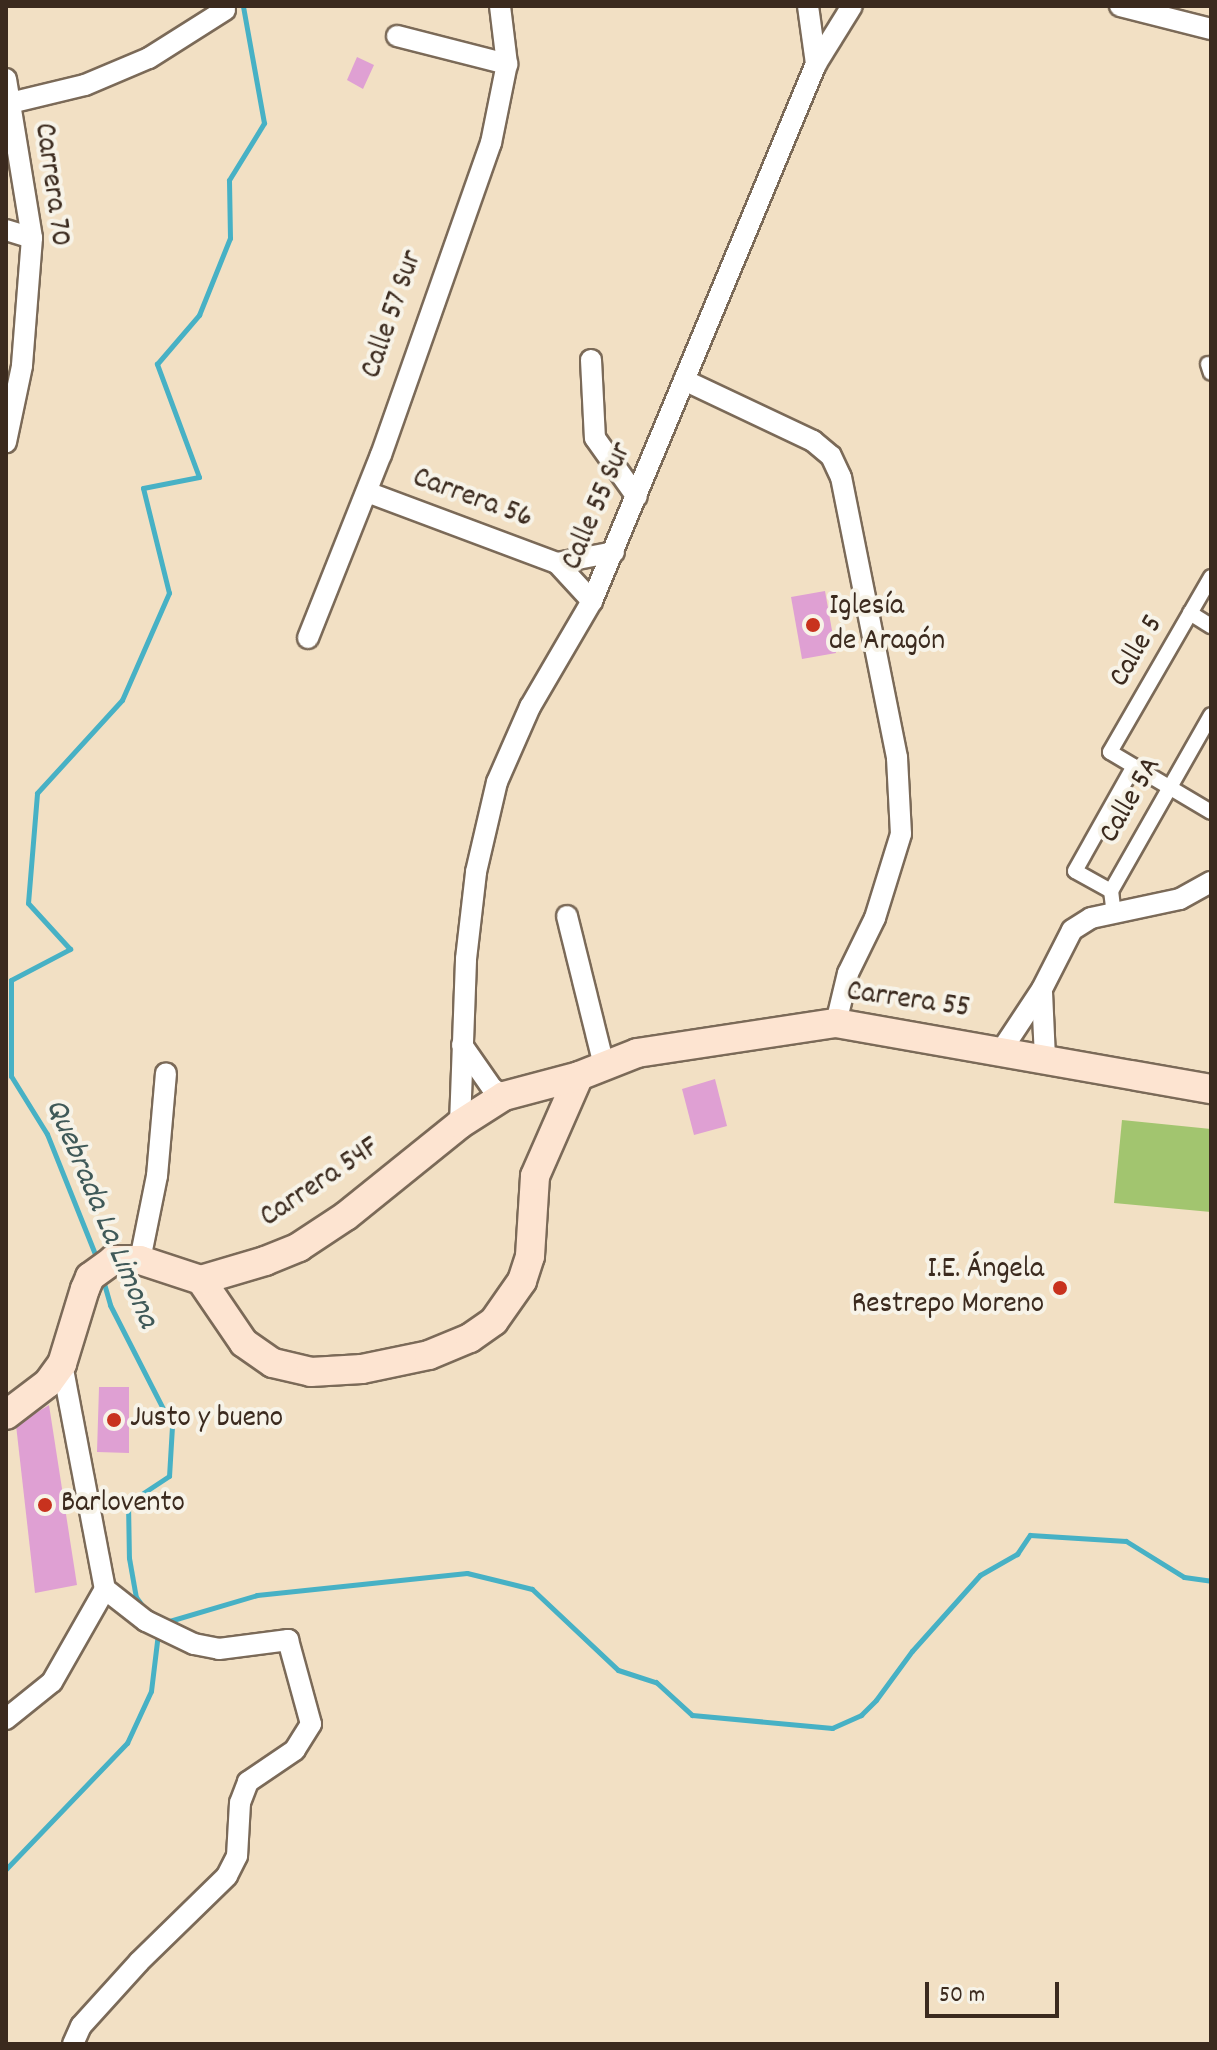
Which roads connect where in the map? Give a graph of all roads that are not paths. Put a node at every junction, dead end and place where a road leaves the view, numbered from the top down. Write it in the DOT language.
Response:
graph roads {
  1 [pos="500,6"];
  2 [pos="808,6"];
  3 [pos="852,6"];
  4 [pos="1120,6"];
  5 [pos="225,10"];
  6 [pos="1211,29"];
  7 [pos="397,36"];
  8 [pos="507,64"];
  9 [pos="816,64"];
  10 [pos="6,79"];
  11 [pos="7,104"];
  12 [pos="6,230"];
  13 [pos="32,238"];
  14 [pos="591,360"];
  15 [pos="14,363"];
  16 [pos="684,380"];
  17 [pos="6,442"];
  18 [pos="367,492"];
  19 [pos="637,497"];
  20 [pos="614,552"];
  21 [pos="557,563"];
  22 [pos="1211,577"];
  23 [pos="592,601"];
  24 [pos="1190,613"];
  25 [pos="1211,626"];
  26 [pos="308,638"];
  27 [pos="1211,715"];
  28 [pos="1134,766"];
  29 [pos="1170,787"];
  30 [pos="1211,812"];
  31 [pos="1211,882"];
  32 [pos="1111,891"];
  33 [pos="1114,915"];
  34 [pos="567,916"];
  35 [pos="1042,989"];
  36 [pos="836,1023"];
  37 [pos="462,1045"];
  38 [pos="1001,1051"];
  39 [pos="1045,1059"];
  40 [pos="592,1070"];
  41 [pos="166,1073"];
  42 [pos="1211,1089"];
  43 [pos="504,1096"];
  44 [pos="460,1124"];
  45 [pos="126,1260"];
  46 [pos="201,1280"];
  47 [pos="62,1364"];
  48 [pos="6,1415"];
  49 [pos="105,1589"];
  50 [pos="6,1719"];
  51 [pos="73,2044"];
  1 -- 8 [label="street, Calle 57 Sur"];
  2 -- 9 [label="street"];
  3 -- 9 [label="street, Calle 55 Sur"];
  4 -- 6 [label="street"];
  5 -- 11 [label="street"];
  7 -- 8 [label="street"];
  8 -- 18 [label="street, Calle 57 Sur"];
  9 -- 16 [label="street, Calle 55 Sur"];
  10 -- 11 [label="street, Carrera 70"];
  11 -- 13 [label="street, Carrera 70"];
  12 -- 13 [label="street"];
  13 -- 15 [label="street, Carrera 70"];
  14 -- 19 [label="street"];
  15 -- 17 [label="street, Carrera 70"];
  16 -- 19 [label="street, Calle 55 Sur"];
  16 -- 36 [label="street"];
  18 -- 21 [label="street, Carrera 56"];
  18 -- 26 [label="street, Calle 57 Sur"];
  19 -- 20 [label="street, Calle 55 Sur"];
  20 -- 21 [label="street, Carrera 56"];
  20 -- 23 [label="street, Calle 55 Sur"];
  21 -- 23 [label="street, Carrera 56"];
  22 -- 24 [label="street, Calle 5"];
  23 -- 37 [label="street, Calle 55 Sur"];
  24 -- 25 [label="street"];
  24 -- 28 [label="street, Calle 5"];
  27 -- 29 [label="street, Calle 5A"];
  28 -- 29 [label="street"];
  28 -- 32 [label="street"];
  29 -- 30 [label="street"];
  29 -- 32 [label="street, Calle 5A"];
  31 -- 33 [label="street"];
  32 -- 33 [label="street, Calle 5A"];
  33 -- 35 [label="street"];
  34 -- 40 [label="street"];
  35 -- 38 [label="street"];
  35 -- 39 [label="street"];
  36 -- 38 [label="main road, Carrera 55"];
  36 -- 40 [label="main road, Carrera 55"];
  37 -- 43 [label="street"];
  37 -- 44 [label="street, Calle 55 Sur"];
  38 -- 39 [label="main road, Carrera 55"];
  39 -- 42 [label="main road, Carrera 55"];
  40 -- 43 [label="main road, Carrera 55"];
  40 -- 46 [label="main road"];
  41 -- 45 [label="street"];
  43 -- 44 [label="main road, Carrera 54F"];
  44 -- 46 [label="main road, Carrera 54F"];
  45 -- 46 [label="main road"];
  45 -- 47 [label="main road"];
  47 -- 48 [label="main road"];
  47 -- 49 [label="street"];
  49 -- 50 [label="street"];
  49 -- 51 [label="street"];
}
